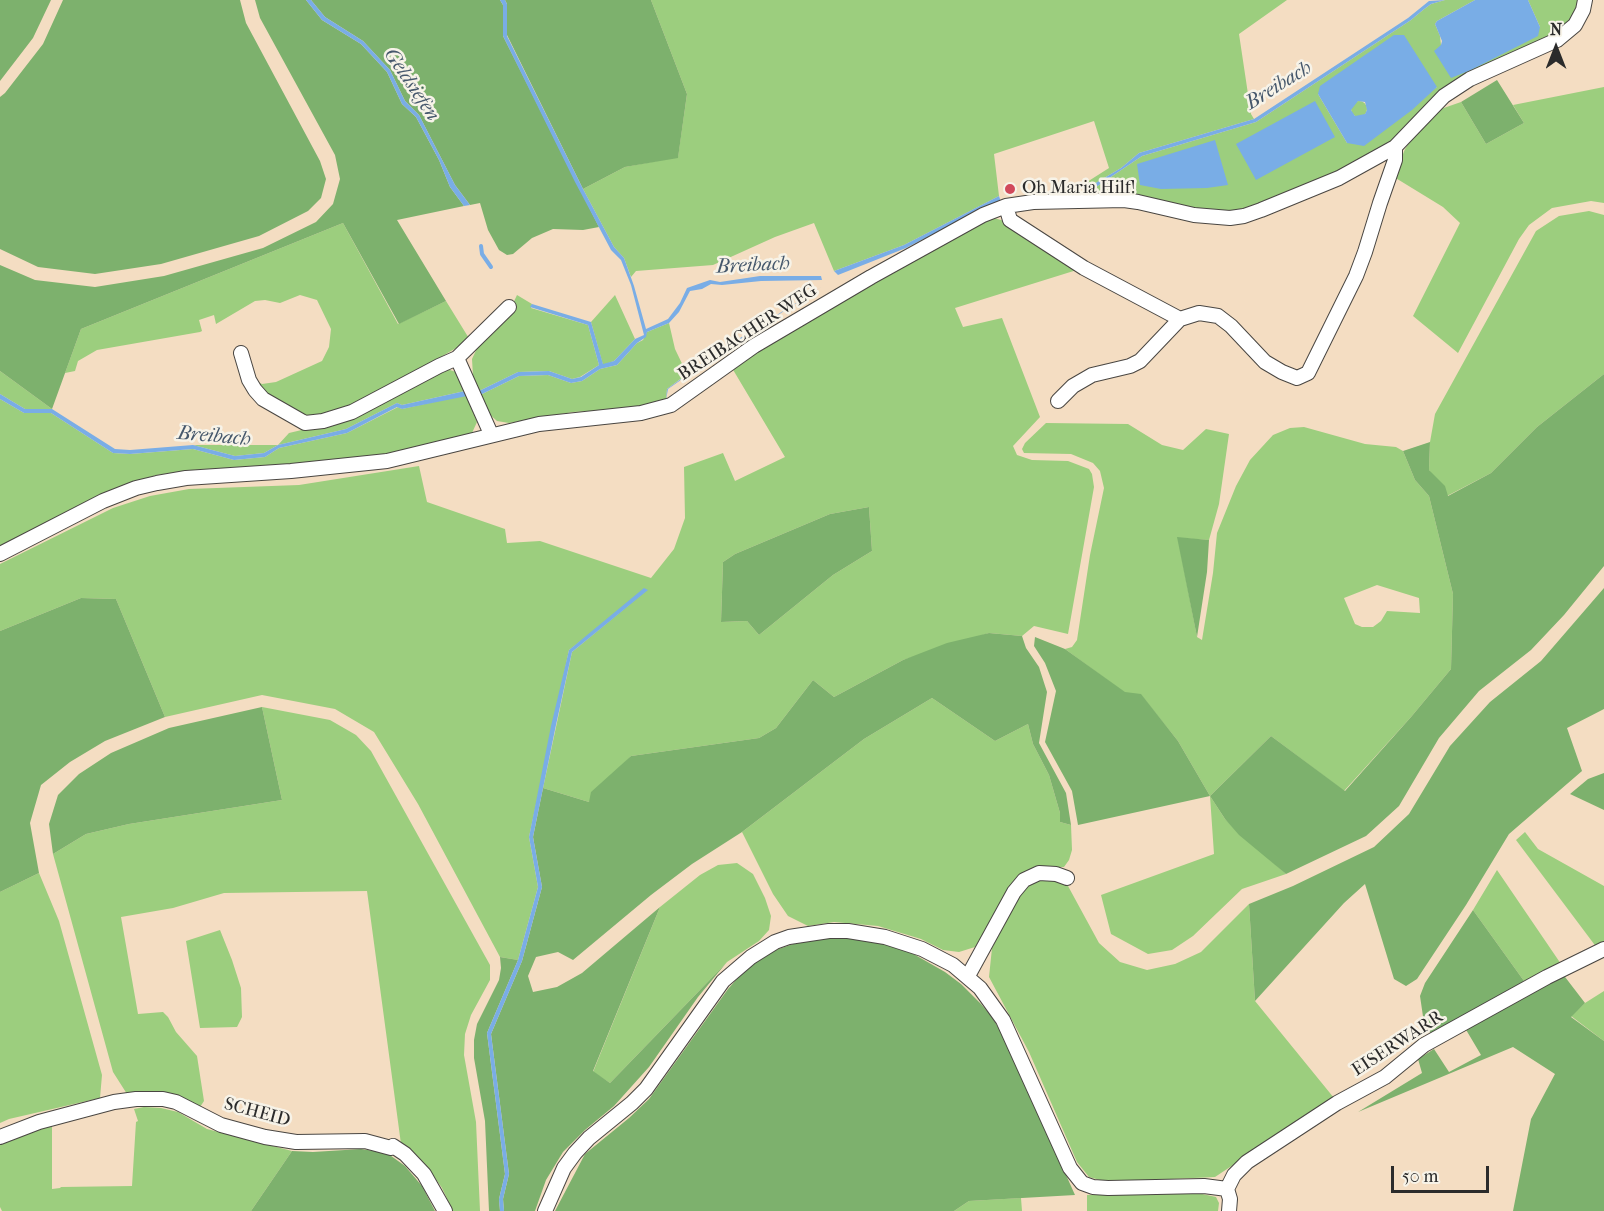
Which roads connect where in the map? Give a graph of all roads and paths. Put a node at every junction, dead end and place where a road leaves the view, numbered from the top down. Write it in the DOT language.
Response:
graph roads {
  1 [pos="1585,0"];
  2 [pos="1395,147"];
  3 [pos="1006,206"];
  4 [pos="508,307"];
  5 [pos="1180,319"];
  6 [pos="241,353"];
  7 [pos="457,358"];
  8 [pos="1058,401"];
  9 [pos="491,434"];
  10 [pos="0,554"];
  11 [pos="1067,878"];
  12 [pos="1604,949"];
  13 [pos="968,976"];
  14 [pos="0,1137"];
  15 [pos="1227,1189"];
  16 [pos="445,1211"];
  17 [pos="545,1211"];
  18 [pos="1229,1211"];
  1 -- 2 [label="street, BREIBACHER WEG"];
  2 -- 3 [label="street, BREIBACHER WEG"];
  2 -- 5 [label="street"];
  3 -- 5 [label="street"];
  3 -- 9 [label="street, BREIBACHER WEG"];
  4 -- 7 [label="street"];
  5 -- 8 [label="street"];
  6 -- 7 [label="street"];
  7 -- 9 [label="street"];
  9 -- 10 [label="street, BREIBACHER WEG"];
  11 -- 13 [label="street"];
  12 -- 15 [label="street, EISERWARR"];
  13 -- 15 [label="street"];
  13 -- 17 [label="street"];
  14 -- 16 [label="street, SCHEID"];
  15 -- 18 [label="street"];
}
